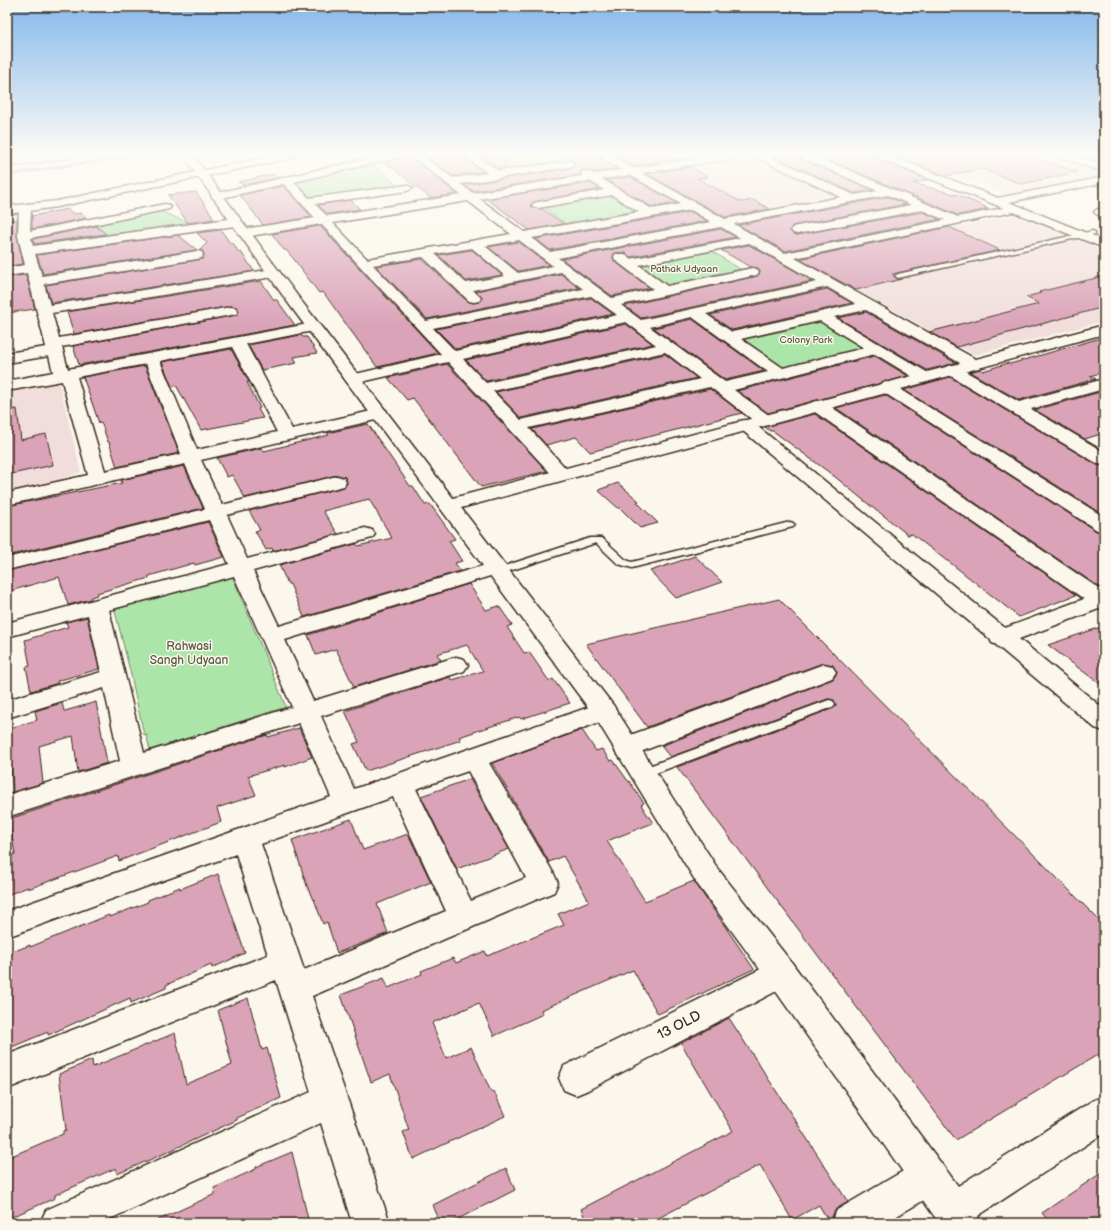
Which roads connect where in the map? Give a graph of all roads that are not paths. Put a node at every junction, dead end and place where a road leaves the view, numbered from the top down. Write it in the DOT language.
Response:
graph roads {
  1 [pos="25,212"];
  2 [pos="135,212"];
  3 [pos="229,212"];
  4 [pos="317,212"];
  5 [pos="372,212"];
  6 [pos="490,212"];
  7 [pos="548,212"];
  8 [pos="654,212"];
  9 [pos="704,212"];
  10 [pos="780,212"];
  11 [pos="890,212"];
  12 [pos="939,212"];
  13 [pos="983,212"];
  14 [pos="1029,212"];
  15 [pos="650,213"];
  16 [pos="767,215"];
  17 [pos="324,220"];
  18 [pos="958,221"];
  19 [pos="723,223"];
  20 [pos="240,227"];
  21 [pos="569,227"];
  22 [pos="797,230"];
  23 [pos="1087,234"];
  24 [pos="24,236"];
  25 [pos="521,236"];
  26 [pos="1104,237"];
  27 [pos="752,239"];
  28 [pos="474,243"];
  29 [pos="1104,244"];
  30 [pos="604,246"];
  31 [pos="710,247"];
  32 [pos="829,248"];
  33 [pos="28,251"];
  34 [pos="425,252"];
  35 [pos="196,255"];
  36 [pos="547,256"];
  37 [pos="784,257"];
  38 [pos="364,263"];
  39 [pos="629,263"];
  40 [pos="563,268"];
  41 [pos="7,272"];
  42 [pos="273,273"];
  43 [pos="34,275"];
  44 [pos="898,276"];
  45 [pos="515,277"];
  46 [pos="762,278"];
  47 [pos="829,283"];
  48 [pos="462,288"];
  49 [pos="594,291"];
  50 [pos="664,291"];
  51 [pos="787,292"];
  52 [pos="609,303"];
  53 [pos="869,305"];
  54 [pos="44,310"];
  55 [pos="231,311"];
  56 [pos="489,312"];
  57 [pos="695,313"];
  58 [pos="822,316"];
  59 [pos="633,321"];
  60 [pos="423,326"];
  61 [pos="314,327"];
  62 [pos="1104,328"];
  63 [pos="729,337"];
  64 [pos="237,342"];
  65 [pos="54,347"];
  66 [pos="668,347"];
  67 [pos="877,349"];
  68 [pos="452,357"];
  69 [pos="7,358"];
  70 [pos="151,358"];
  71 [pos="973,364"];
  72 [pos="952,370"];
  73 [pos="780,373"];
  74 [pos="65,375"];
  75 [pos="924,377"];
  76 [pos="353,379"];
  77 [pos="1104,384"];
  78 [pos="717,385"];
  79 [pos="7,386"];
  80 [pos="886,387"];
  81 [pos="482,389"];
  82 [pos="818,406"];
  83 [pos="1017,408"];
  84 [pos="380,414"];
  85 [pos="754,423"];
  86 [pos="517,426"];
  87 [pos="287,435"];
  88 [pos="1104,442"];
  89 [pos="1084,448"];
  90 [pos="191,457"];
  91 [pos="1104,460"];
  92 [pos="562,474"];
  93 [pos="98,478"];
  94 [pos="336,482"];
  95 [pos="7,499"];
  96 [pos="448,505"];
  97 [pos="216,512"];
  98 [pos="790,525"];
  99 [pos="1104,526"];
  100 [pos="365,534"];
  101 [pos="7,564"];
  102 [pos="241,568"];
  103 [pos="498,570"];
  104 [pos="1102,599"];
  105 [pos="97,606"];
  106 [pos="7,630"];
  107 [pos="272,636"];
  108 [pos="1000,638"];
  109 [pos="456,665"];
  110 [pos="824,672"];
  111 [pos="113,677"];
  112 [pos="829,704"];
  113 [pos="7,709"];
  114 [pos="604,711"];
  115 [pos="307,712"];
  116 [pos="1104,722"];
  117 [pos="626,746"];
  118 [pos="473,757"];
  119 [pos="134,766"];
  120 [pos="643,773"];
  121 [pos="401,785"];
  122 [pos="348,802"];
  123 [pos="7,806"];
  124 [pos="246,839"];
  125 [pos="464,917"];
  126 [pos="7,924"];
  127 [pos="781,973"];
  128 [pos="290,975"];
  129 [pos="7,1072"];
  130 [pos="576,1078"];
  131 [pos="331,1102"];
  132 [pos="1104,1113"];
  133 [pos="928,1177"];
  134 [pos="957,1217"];
  135 [pos="59,1223"];
  136 [pos="371,1223"];
  137 [pos="850,1223"];
  1 -- 24 [label="street"];
  2 -- 24 [label="street"];
  3 -- 20 [label="street"];
  4 -- 17 [label="street"];
  5 -- 17 [label="street"];
  6 -- 25 [label="street"];
  7 -- 21 [label="street"];
  8 -- 15 [label="street"];
  9 -- 19 [label="street"];
  10 -- 16 [label="street"];
  11 -- 22 [label="street"];
  12 -- 18 [label="street"];
  13 -- 18 [label="street"];
  14 -- 23 [label="street"];
  15 -- 21 [label="street"];
  16 -- 19 [label="street"];
  16 -- 22 [label="street"];
  17 -- 20 [label="street"];
  17 -- 38 [label="street"];
  18 -- 32 [label="street"];
  19 -- 27 [label="street"];
  19 -- 30 [label="street"];
  20 -- 33 [label="street"];
  20 -- 42 [label="street"];
  21 -- 25 [label="street"];
  22 -- 32 [label="street"];
  23 -- 26 [label="street"];
  23 -- 29 [label="street"];
  23 -- 44 [label="lane"];
  24 -- 33 [label="street"];
  25 -- 28 [label="street"];
  25 -- 36 [label="street"];
  27 -- 31 [label="street"];
  27 -- 37 [label="street"];
  28 -- 34 [label="street"];
  28 -- 45 [label="street"];
  30 -- 36 [label="street"];
  30 -- 39 [label="street"];
  31 -- 39 [label="street"];
  31 -- 46 [label="street"];
  32 -- 37 [label="street"];
  33 -- 43 [label="street"];
  34 -- 38 [label="street"];
  34 -- 48 [label="street"];
  35 -- 43 [label="street"];
  36 -- 40 [label="street"];
  37 -- 47 [label="street"];
  38 -- 60 [label="street"];
  39 -- 50 [label="street"];
  40 -- 45 [label="street"];
  40 -- 49 [label="street"];
  41 -- 43 [label="street"];
  42 -- 54 [label="street"];
  42 -- 61 [label="street"];
  43 -- 54 [label="street"];
  45 -- 48 [label="street"];
  46 -- 50 [label="street"];
  46 -- 51 [label="street"];
  47 -- 51 [label="street"];
  47 -- 53 [label="street"];
  48 -- 56 [label="street"];
  49 -- 52 [label="street"];
  49 -- 56 [label="street"];
  50 -- 52 [label="street"];
  51 -- 57 [label="street"];
  52 -- 59 [label="street"];
  53 -- 58 [label="street"];
  53 -- 71 [label="street"];
  54 -- 65 [label="street"];
  55 -- 65 [label="street"];
  56 -- 60 [label="street"];
  57 -- 59 [label="street"];
  57 -- 63 [label="street"];
  58 -- 63 [label="street"];
  58 -- 67 [label="street"];
  59 -- 66 [label="street"];
  59 -- 68 [label="street"];
  60 -- 68 [label="street"];
  61 -- 64 [label="street"];
  61 -- 76 [label="street"];
  62 -- 71 [label="street"];
  63 -- 73 [label="street"];
  64 -- 70 [label="street"];
  64 -- 87 [label="street"];
  65 -- 69 [label="street"];
  65 -- 74 [label="street"];
  66 -- 78 [label="street"];
  66 -- 81 [label="street"];
  67 -- 73 [label="street"];
  67 -- 75 [label="street"];
  68 -- 76 [label="street"];
  68 -- 81 [label="street"];
  70 -- 74 [label="street"];
  70 -- 90 [label="street"];
  71 -- 72 [label="street"];
  72 -- 75 [label="street"];
  72 -- 83 [label="street"];
  73 -- 78 [label="street"];
  74 -- 79 [label="street"];
  74 -- 93 [label="street"];
  75 -- 80 [label="street"];
  76 -- 84 [label="street"];
  77 -- 83 [label="street"];
  78 -- 85 [label="street"];
  78 -- 86 [label="street"];
  80 -- 82 [label="street"];
  80 -- 99 [label="street"];
  81 -- 86 [label="street"];
  82 -- 85 [label="street"];
  82 -- 104 [label="street"];
  83 -- 89 [label="street"];
  84 -- 87 [label="street"];
  84 -- 96 [label="street"];
  85 -- 92 [label="street"];
  85 -- 108 [label="street"];
  86 -- 92 [label="street"];
  87 -- 90 [label="street"];
  88 -- 89 [label="street"];
  89 -- 91 [label="street"];
  90 -- 93 [label="street"];
  90 -- 97 [label="street"];
  92 -- 96 [label="street"];
  93 -- 95 [label="street"];
  94 -- 97 [label="street"];
  96 -- 103 [label="street"];
  97 -- 101 [label="street"];
  97 -- 102 [label="street"];
  98 -- 103 [label="lane"];
  100 -- 102 [label="street"];
  102 -- 105 [label="street"];
  102 -- 107 [label="street"];
  103 -- 107 [label="street"];
  103 -- 114 [label="street"];
  104 -- 108 [label="street"];
  105 -- 106 [label="street"];
  105 -- 111 [label="street"];
  107 -- 115 [label="street"];
  108 -- 116 [label="street"];
  109 -- 115 [label="street"];
  110 -- 117 [label="street"];
  111 -- 113 [label="street"];
  111 -- 119 [label="street"];
  112 -- 120 [label="lane"];
  114 -- 117 [label="street"];
  114 -- 118 [label="street"];
  115 -- 119 [label="street"];
  115 -- 122 [label="street"];
  117 -- 120 [label="street"];
  118 -- 121 [label="street"];
  118 -- 125 [label="street"];
  119 -- 123 [label="street"];
  120 -- 127 [label="street"];
  121 -- 122 [label="street"];
  121 -- 125 [label="street"];
  122 -- 124 [label="street"];
  124 -- 126 [label="street"];
  124 -- 128 [label="street"];
  125 -- 128 [label="street"];
  127 -- 130 [label="street, 13 OLD"];
  127 -- 133 [label="street"];
  128 -- 129 [label="street"];
  128 -- 131 [label="street"];
  131 -- 135 [label="street"];
  131 -- 136 [label="street"];
  132 -- 134 [label="street"];
  133 -- 134 [label="street"];
  133 -- 137 [label="street"];
}
